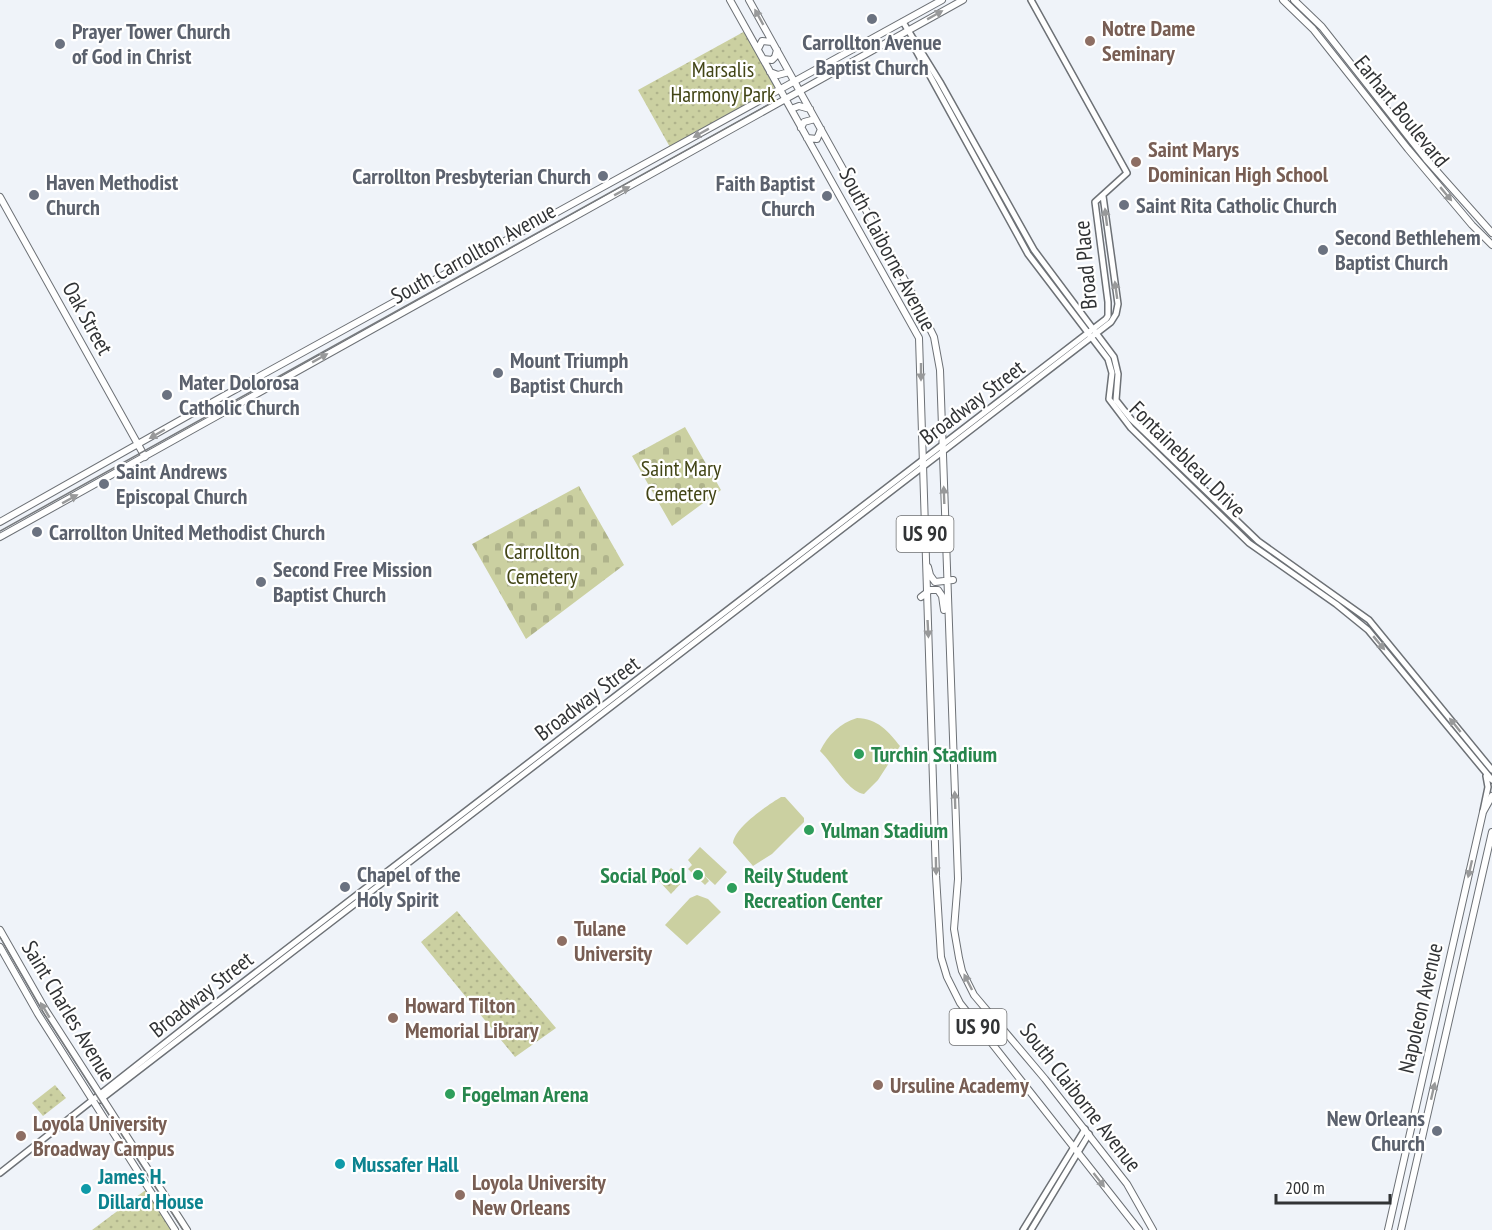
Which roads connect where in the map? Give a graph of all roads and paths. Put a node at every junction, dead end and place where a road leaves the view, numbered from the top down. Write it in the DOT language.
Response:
graph roads {
  1 [pos="730,0"];
  2 [pos="749,0"];
  3 [pos="942,0"];
  4 [pos="963,0"];
  5 [pos="1031,0"];
  6 [pos="1283,0"];
  7 [pos="1294,0"];
  8 [pos="903,22"];
  9 [pos="908,30"];
  10 [pos="773,43"];
  11 [pos="758,50"];
  12 [pos="777,50"];
  13 [pos="762,58"];
  14 [pos="837,58"];
  15 [pos="842,68"];
  16 [pos="770,72"];
  17 [pos="789,72"];
  18 [pos="795,81"];
  19 [pos="779,89"];
  20 [pos="801,92"];
  21 [pos="785,100"];
  22 [pos="791,110"];
  23 [pos="810,110"];
  24 [pos="734,114"];
  25 [pos="815,119"];
  26 [pos="737,126"];
  27 [pos="801,128"];
  28 [pos="821,129"];
  29 [pos="807,138"];
  30 [pos="1103,196"];
  31 [pos="0,197"];
  32 [pos="1492,233"];
  33 [pos="1492,244"];
  34 [pos="1103,322"];
  35 [pos="1093,333"];
  36 [pos="138,444"];
  37 [pos="942,449"];
  38 [pos="145,457"];
  39 [pos="922,464"];
  40 [pos="0,522"];
  41 [pos="0,537"];
  42 [pos="925,540"];
  43 [pos="950,581"];
  44 [pos="924,595"];
  45 [pos="949,643"];
  46 [pos="1492,770"];
  47 [pos="1486,774"];
  48 [pos="1492,780"];
  49 [pos="1492,795"];
  50 [pos="1483,812"];
  51 [pos="1492,832"];
  52 [pos="0,930"];
  53 [pos="0,947"];
  54 [pos="100,1097"];
  55 [pos="92,1102"];
  56 [pos="1087,1132"];
  57 [pos="1076,1149"];
  58 [pos="0,1173"];
  59 [pos="175,1230"];
  60 [pos="187,1230"];
  61 [pos="1023,1230"];
  62 [pos="1031,1230"];
  63 [pos="1138,1230"];
  64 [pos="1153,1230"];
  65 [pos="1388,1230"];
  66 [pos="1401,1230"];
  1 -- 11 [label="main road, South Claiborne Avenue / US 90"];
  10 -- 2 [label="main road, South Claiborne Avenue / US 90, one-way"];
  3 -- 8 [label="main road, South Carrollton Avenue"];
  9 -- 4 [label="main road, South Carrollton Avenue, one-way"];
  5 -- 30 [label="street"];
  6 -- 33 [label="main road, Earhart Boulevard, one-way"];
  7 -- 32 [label="main road, Earhart Boulevard"];
  8 -- 9 [label="street, Fontainebleau Drive"];
  8 -- 14 [label="main road, South Carrollton Avenue"];
  9 -- 15 [label="main road, South Carrollton Avenue"];
  9 -- 35 [label="street, Fontainebleau Drive"];
  10 -- 11 [label="main road"];
  10 -- 12 [label="main road, South Claiborne Avenue / US 90"];
  11 -- 13 [label="main road, South Claiborne Avenue / US 90"];
  12 -- 13 [label="main road"];
  12 -- 17 [label="main road, South Claiborne Avenue / US 90"];
  13 -- 16 [label="main road, South Claiborne Avenue / US 90"];
  14 -- 15 [label="main road"];
  14 -- 18 [label="main road, South Carrollton Avenue"];
  15 -- 20 [label="main road, South Carrollton Avenue"];
  16 -- 17 [label="main road"];
  16 -- 19 [label="main road, South Claiborne Avenue / US 90"];
  17 -- 18 [label="main road, South Claiborne Avenue / US 90"];
  18 -- 19 [label="main road, South Carrollton Avenue"];
  18 -- 20 [label="main road, South Claiborne Avenue / US 90"];
  19 -- 21 [label="main road, South Claiborne Avenue / US 90"];
  19 -- 24 [label="main road, South Carrollton Avenue"];
  20 -- 21 [label="main road, South Carrollton Avenue"];
  20 -- 23 [label="main road, South Claiborne Avenue / US 90"];
  21 -- 22 [label="main road, South Claiborne Avenue / US 90"];
  21 -- 26 [label="main road, South Carrollton Avenue"];
  22 -- 23 [label="main road"];
  22 -- 27 [label="main road, South Claiborne Avenue / US 90"];
  23 -- 25 [label="main road, South Claiborne Avenue / US 90"];
  24 -- 26 [label="main road"];
  24 -- 36 [label="main road, South Carrollton Avenue, one-way"];
  25 -- 27 [label="main road"];
  25 -- 28 [label="main road, South Claiborne Avenue / US 90"];
  38 -- 26 [label="main road, South Carrollton Avenue, one-way"];
  27 -- 29 [label="main road, South Claiborne Avenue / US 90"];
  28 -- 29 [label="main road"];
  28 -- 37 [label="main road, South Claiborne Avenue / US 90"];
  29 -- 39 [label="main road, South Claiborne Avenue / US 90, one-way"];
  30 -- 34 [label="street, Broad Place"];
  35 -- 30 [label="street, Broad Place, one-way"];
  31 -- 36 [label="main road, Oak Street"];
  34 -- 35 [label="street, Broadway Street"];
  35 -- 37 [label="street, Broadway Street"];
  46 -- 35 [label="street, Fontainebleau Drive, one-way"];
  35 -- 47 [label="street, Fontainebleau Drive, one-way"];
  36 -- 38 [label="main road, Oak Street"];
  36 -- 40 [label="main road, South Carrollton Avenue"];
  37 -- 39 [label="street, Broadway Street"];
  43 -- 37 [label="main road, South Claiborne Avenue / US 90, one-way"];
  41 -- 38 [label="main road, South Carrollton Avenue, one-way"];
  39 -- 42 [label="main road, South Claiborne Avenue / US 90"];
  39 -- 54 [label="street, Broadway Street"];
  42 -- 43 [label="main road"];
  42 -- 44 [label="main road, South Claiborne Avenue / US 90"];
  43 -- 45 [label="main road, South Claiborne Avenue / US 90"];
  44 -- 45 [label="main road"];
  44 -- 57 [label="main road, South Claiborne Avenue / US 90, one-way"];
  56 -- 45 [label="main road, South Claiborne Avenue / US 90, one-way"];
  47 -- 48 [label="street, Fontainebleau Drive"];
  47 -- 50 [label="street"];
  49 -- 50 [label="main road, Napoleon Avenue"];
  50 -- 65 [label="main road, Napoleon Avenue, one-way"];
  66 -- 51 [label="main road, Napoleon Avenue, one-way"];
  54 -- 52 [label="main road, Saint Charles Avenue, one-way"];
  53 -- 55 [label="main road, Saint Charles Avenue"];
  54 -- 55 [label="street, Broadway Street"];
  54 -- 60 [label="main road, Saint Charles Avenue"];
  55 -- 58 [label="street, Broadway Street"];
  55 -- 59 [label="main road, Saint Charles Avenue"];
  56 -- 57 [label="street"];
  56 -- 64 [label="main road, South Claiborne Avenue / US 90"];
  57 -- 61 [label="street"];
  57 -- 62 [label="street"];
  57 -- 63 [label="main road, South Claiborne Avenue / US 90, one-way"];
}
